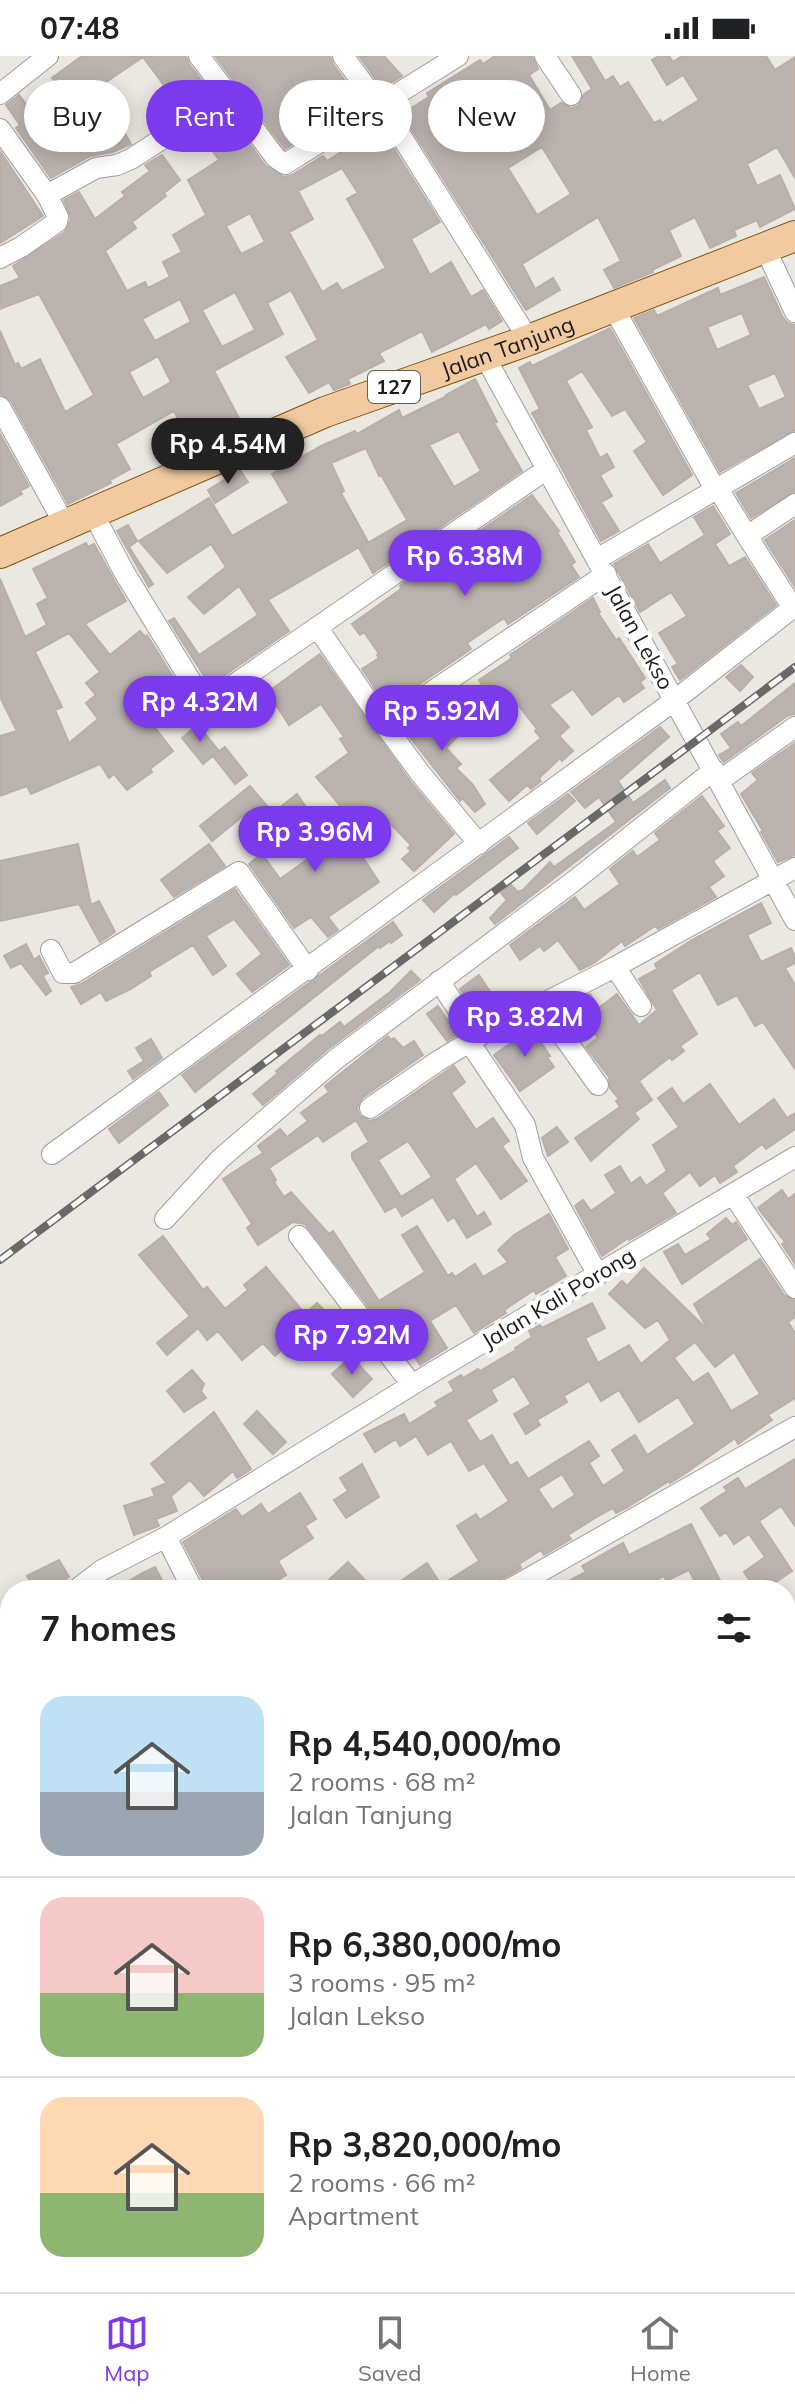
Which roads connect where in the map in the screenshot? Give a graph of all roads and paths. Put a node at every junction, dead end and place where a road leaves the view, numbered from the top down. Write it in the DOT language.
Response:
graph roads {
  1 [pos="48,56"];
  2 [pos="199,56"];
  3 [pos="343,56"];
  4 [pos="458,56"];
  5 [pos="545,56"];
  6 [pos="218,80"];
  7 [pos="361,80"];
  8 [pos="412,85"];
  9 [pos="0,94"];
  10 [pos="571,95"];
  11 [pos="0,129"];
  12 [pos="263,140"];
  13 [pos="146,149"];
  14 [pos="304,152"];
  15 [pos="410,152"];
  16 [pos="47,195"];
  17 [pos="795,236"];
  18 [pos="765,248"];
  19 [pos="0,258"];
  20 [pos="613,307"];
  21 [pos="795,312"];
  22 [pos="529,340"];
  23 [pos="484,355"];
  24 [pos="0,407"];
  25 [pos="795,443"];
  26 [pos="547,469"];
  27 [pos="716,488"];
  28 [pos="795,504"];
  29 [pos="79,519"];
  30 [pos="747,536"];
  31 [pos="0,553"];
  32 [pos="602,566"];
  33 [pos="794,607"];
  34 [pos="317,627"];
  35 [pos="675,700"];
  36 [pos="384,724"];
  37 [pos="795,727"];
  38 [pos="716,775"];
  39 [pos="479,844"];
  40 [pos="795,868"];
  41 [pos="773,880"];
  42 [pos="795,920"];
  43 [pos="51,950"];
  44 [pos="615,967"];
  45 [pos="308,970"];
  46 [pos="439,981"];
  47 [pos="540,1004"];
  48 [pos="641,1006"];
  49 [pos="473,1041"];
  50 [pos="598,1085"];
  51 [pos="370,1108"];
  52 [pos="52,1154"];
  53 [pos="795,1157"];
  54 [pos="733,1194"];
  55 [pos="165,1219"];
  56 [pos="299,1236"];
  57 [pos="598,1275"];
  58 [pos="795,1288"];
  59 [pos="412,1385"];
  60 [pos="795,1427"];
  61 [pos="166,1537"];
  62 [pos="89,1580"];
  63 [pos="188,1580"];
  64 [pos="526,1580"];
  1 -- 9 [label="street"];
  2 -- 6 [label="street"];
  3 -- 7 [label="street"];
  4 -- 8 [label="street"];
  5 -- 10 [label="street"];
  11 -- 16 [label="street"];
  12 -- 14 [label="street"];
  13 -- 16 [label="street"];
  15 -- 22 [label="street"];
  16 -- 19 [label="street"];
  17 -- 18 [label="main road, Jalan Tanjung / 127"];
  18 -- 20 [label="main road, Jalan Tanjung / 127"];
  18 -- 21 [label="street"];
  20 -- 22 [label="main road, Jalan Tanjung / 127"];
  20 -- 27 [label="street"];
  22 -- 23 [label="main road, Jalan Tanjung / 127"];
  23 -- 26 [label="street, Jalan Lekso"];
  23 -- 29 [label="main road, Jalan Tanjung / 127"];
  24 -- 29 [label="street"];
  25 -- 27 [label="street"];
  26 -- 32 [label="street, Jalan Lekso"];
  26 -- 34 [label="street"];
  27 -- 30 [label="street"];
  27 -- 32 [label="street"];
  28 -- 30 [label="street"];
  29 -- 31 [label="main road, Jalan Tanjung / 127"];
  29 -- 34 [label="street"];
  30 -- 33 [label="street"];
  32 -- 35 [label="street, Jalan Lekso"];
  32 -- 36 [label="street"];
  33 -- 35 [label="street"];
  34 -- 36 [label="street"];
  35 -- 38 [label="street, Jalan Lekso"];
  35 -- 39 [label="street"];
  36 -- 39 [label="street"];
  37 -- 38 [label="street"];
  38 -- 41 [label="street, Jalan Lekso"];
  38 -- 46 [label="street"];
  39 -- 45 [label="street"];
  40 -- 41 [label="street"];
  41 -- 42 [label="street, Jalan Lekso"];
  41 -- 44 [label="street"];
  43 -- 45 [label="street"];
  44 -- 47 [label="street"];
  44 -- 48 [label="street"];
  45 -- 52 [label="street"];
  46 -- 49 [label="street"];
  46 -- 55 [label="street"];
  47 -- 49 [label="street"];
  47 -- 50 [label="street"];
  49 -- 51 [label="street"];
  49 -- 57 [label="street"];
  53 -- 54 [label="street, Jalan Kali Porong"];
  54 -- 57 [label="street, Jalan Kali Porong"];
  54 -- 58 [label="street"];
  56 -- 59 [label="street"];
  57 -- 59 [label="street, Jalan Kali Porong"];
  59 -- 61 [label="street, Jalan Kali Porong"];
  60 -- 64 [label="street"];
  61 -- 62 [label="street, Jalan Kali Porong"];
  61 -- 63 [label="street"];
}
